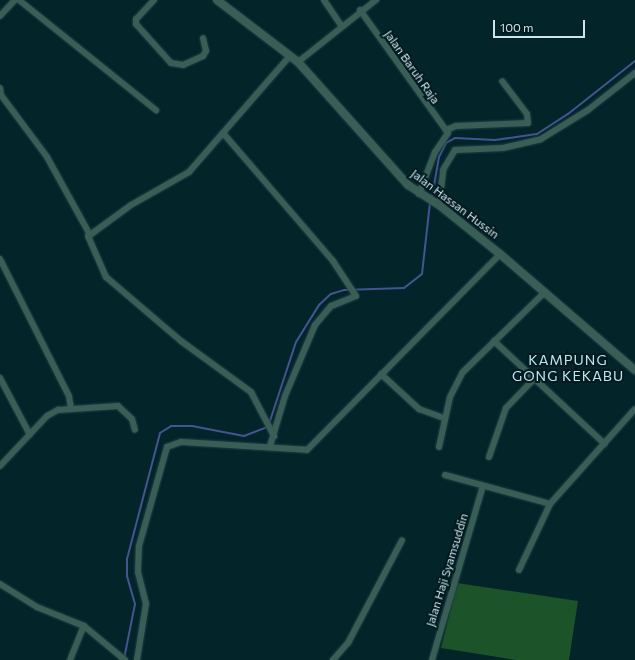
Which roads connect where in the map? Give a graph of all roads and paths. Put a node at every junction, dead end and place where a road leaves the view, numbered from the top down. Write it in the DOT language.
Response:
graph roads {
  1 [pos="15,0"];
  2 [pos="19,0"];
  3 [pos="154,0"];
  4 [pos="218,0"];
  5 [pos="324,0"];
  6 [pos="376,0"];
  7 [pos="360,10"];
  8 [pos="0,16"];
  9 [pos="341,26"];
  10 [pos="203,38"];
  11 [pos="290,56"];
  12 [pos="298,62"];
  13 [pos="635,73"];
  14 [pos="502,81"];
  15 [pos="0,93"];
  16 [pos="156,110"];
  17 [pos="447,132"];
  18 [pos="223,133"];
  19 [pos="422,196"];
  20 [pos="438,204"];
  21 [pos="88,236"];
  22 [pos="500,254"];
  23 [pos="0,259"];
  24 [pos="545,292"];
  25 [pos="494,342"];
  26 [pos="635,370"];
  27 [pos="381,374"];
  28 [pos="0,378"];
  29 [pos="533,380"];
  30 [pos="71,408"];
  31 [pos="635,409"];
  32 [pos="444,418"];
  33 [pos="135,430"];
  34 [pos="30,435"];
  35 [pos="272,435"];
  36 [pos="605,444"];
  37 [pos="270,446"];
  38 [pos="439,447"];
  39 [pos="489,457"];
  40 [pos="0,466"];
  41 [pos="445,475"];
  42 [pos="483,486"];
  43 [pos="550,504"];
  44 [pos="402,540"];
  45 [pos="519,570"];
  46 [pos="0,584"];
  47 [pos="84,626"];
  48 [pos="70,660"];
  49 [pos="125,660"];
  50 [pos="137,660"];
  51 [pos="333,660"];
  52 [pos="432,660"];
  1 -- 8 [label="street"];
  2 -- 16 [label="street"];
  3 -- 10 [label="street"];
  4 -- 11 [label="street, Jalan Hassan Hussin"];
  5 -- 9 [label="street"];
  6 -- 7 [label="street"];
  7 -- 9 [label="street"];
  7 -- 17 [label="street, Jalan Baruh Raja"];
  9 -- 12 [label="street"];
  11 -- 12 [label="street, Jalan Hassan Hussin"];
  11 -- 18 [label="street"];
  12 -- 19 [label="street, Jalan Hassan Hussin"];
  13 -- 20 [label="street"];
  14 -- 17 [label="street"];
  15 -- 21 [label="street"];
  17 -- 19 [label="street"];
  18 -- 21 [label="street"];
  18 -- 35 [label="street"];
  19 -- 20 [label="street, Jalan Hassan Hussin"];
  20 -- 22 [label="street, Jalan Hassan Hussin"];
  21 -- 35 [label="street"];
  22 -- 24 [label="street, Jalan Hassan Hussin"];
  22 -- 27 [label="street"];
  23 -- 30 [label="street"];
  24 -- 25 [label="street"];
  24 -- 26 [label="street, Jalan Hassan Hussin"];
  25 -- 29 [label="street"];
  25 -- 32 [label="street"];
  27 -- 32 [label="street"];
  27 -- 37 [label="street"];
  28 -- 34 [label="street"];
  29 -- 36 [label="street"];
  29 -- 39 [label="street"];
  30 -- 33 [label="street"];
  30 -- 34 [label="street"];
  31 -- 36 [label="street"];
  32 -- 38 [label="street"];
  34 -- 40 [label="street"];
  35 -- 37 [label="street"];
  36 -- 43 [label="street"];
  37 -- 50 [label="street"];
  41 -- 42 [label="street"];
  42 -- 43 [label="street"];
  42 -- 52 [label="street, Jalan Haji Syamsuddin"];
  43 -- 45 [label="street"];
  44 -- 51 [label="street"];
  46 -- 47 [label="street"];
  47 -- 48 [label="street"];
  47 -- 49 [label="street"];
}
